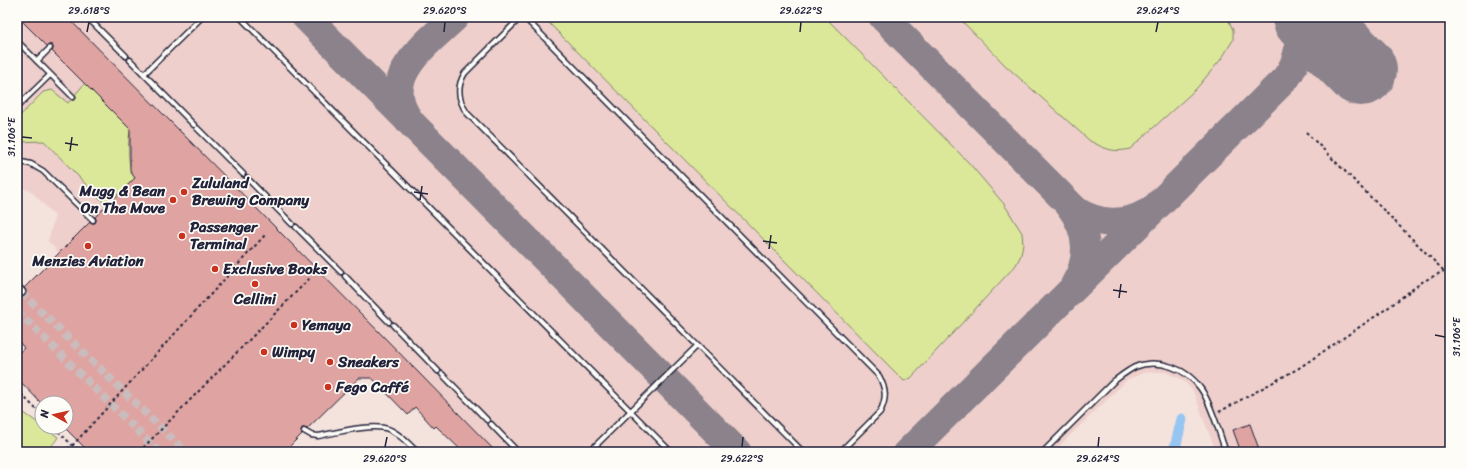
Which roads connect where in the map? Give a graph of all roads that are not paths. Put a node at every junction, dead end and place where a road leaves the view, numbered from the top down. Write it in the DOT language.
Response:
graph roads {
  1 [pos="88,17"];
  2 [pos="202,17"];
  3 [pos="240,17"];
  4 [pos="521,17"];
  5 [pos="524,17"];
  6 [pos="17,41"];
  7 [pos="50,48"];
  8 [pos="37,61"];
  9 [pos="50,74"];
  10 [pos="144,74"];
  11 [pos="73,98"];
  12 [pos="17,107"];
  13 [pos="17,161"];
  14 [pos="93,220"];
  15 [pos="292,224"];
  16 [pos="296,227"];
  17 [pos="341,272"];
  18 [pos="344,276"];
  19 [pos="697,346"];
  20 [pos="631,410"];
  21 [pos="487,420"];
  22 [pos="491,424"];
  23 [pos="304,431"];
  24 [pos="416,452"];
  25 [pos="518,452"];
  26 [pos="589,452"];
  27 [pos="672,452"];
  28 [pos="803,452"];
  29 [pos="840,452"];
  30 [pos="1043,452"];
  31 [pos="1226,452"];
  1 -- 10 [label="lane"];
  2 -- 10 [label="lane"];
  3 -- 20 [label="lane"];
  4 -- 19 [label="lane"];
  5 -- 29 [label="lane"];
  6 -- 8 [label="lane"];
  7 -- 8 [label="lane"];
  8 -- 9 [label="lane"];
  9 -- 11 [label="lane"];
  9 -- 12 [label="lane"];
  10 -- 15 [label="lane"];
  13 -- 14 [label="lane"];
  16 -- 17 [label="lane"];
  18 -- 21 [label="lane"];
  19 -- 20 [label="lane"];
  19 -- 28 [label="lane"];
  20 -- 26 [label="lane"];
  20 -- 27 [label="lane"];
  22 -- 25 [label="lane"];
  23 -- 24 [label="lane"];
  30 -- 31 [label="lane"];
}
